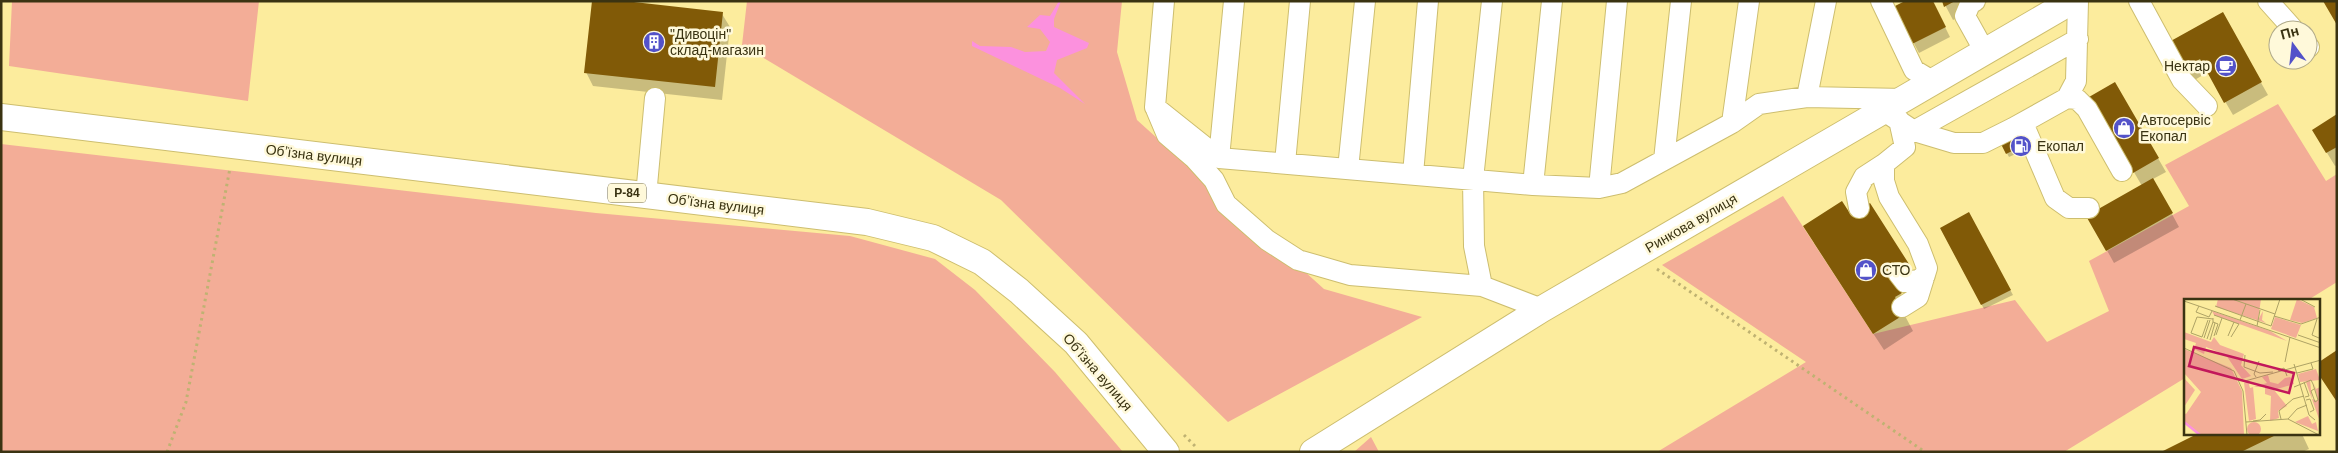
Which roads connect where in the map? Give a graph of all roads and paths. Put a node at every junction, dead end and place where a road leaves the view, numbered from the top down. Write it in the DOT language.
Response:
graph roads {
  1 [pos="1164,1"];
  2 [pos="1234,1"];
  3 [pos="1300,1"];
  4 [pos="1365,1"];
  5 [pos="1428,1"];
  6 [pos="1492,1"];
  7 [pos="1552,1"];
  8 [pos="1617,1"];
  9 [pos="1680,1"];
  10 [pos="1749,1"];
  11 [pos="1826,1"];
  12 [pos="1881,1"];
  13 [pos="1975,1"];
  14 [pos="2072,1"];
  15 [pos="2078,1"];
  16 [pos="2139,1"];
  17 [pos="2268,1"];
  18 [pos="2285,20"];
  19 [pos="2078,39"];
  20 [pos="1985,52"];
  21 [pos="1934,82"];
  22 [pos="2071,89"];
  23 [pos="1807,97"];
  24 [pos="655,98"];
  25 [pos="2207,106"];
  26 [pos="1155,107"];
  27 [pos="1900,115"];
  28 [pos="1,117"];
  29 [pos="2023,123"];
  30 [pos="1732,124"];
  31 [pos="234,146"];
  32 [pos="1219,158"];
  33 [pos="1664,160"];
  34 [pos="1285,163"];
  35 [pos="1884,164"];
  36 [pos="1348,169"];
  37 [pos="2122,171"];
  38 [pos="1413,174"];
  39 [pos="1473,179"];
  40 [pos="1533,185"];
  41 [pos="1600,188"];
  42 [pos="646,196"];
  43 [pos="1859,208"];
  44 [pos="2089,208"];
  45 [pos="1636,255"];
  46 [pos="1898,273"];
  47 [pos="1925,275"];
  48 [pos="1482,286"];
  49 [pos="1902,307"];
  50 [pos="1542,309"];
  51 [pos="167,452"];
  52 [pos="1166,452"];
  53 [pos="1313,452"];
  54 [pos="1925,452"];
  1 -- 26 [label="lane"];
  2 -- 32 [label="lane"];
  3 -- 34 [label="lane"];
  4 -- 36 [label="lane"];
  5 -- 38 [label="lane"];
  6 -- 39 [label="lane"];
  7 -- 40 [label="lane"];
  8 -- 41 [label="lane"];
  9 -- 33 [label="lane"];
  10 -- 30 [label="lane"];
  11 -- 23 [label="lane"];
  12 -- 21 [label="lane"];
  13 -- 20 [label="lane"];
  14 -- 20 [label="main road, Ринкова вулиця"];
  15 -- 19 [label="lane"];
  16 -- 25 [label="lane"];
  17 -- 18 [label="lane"];
  19 -- 22 [label="lane"];
  19 -- 27 [label="lane"];
  20 -- 21 [label="main road, Ринкова вулиця"];
  21 -- 27 [label="main road, Ринкова вулиця"];
  22 -- 29 [label="lane"];
  22 -- 37 [label="lane"];
  23 -- 27 [label="lane"];
  23 -- 30 [label="lane"];
  24 -- 42 [label="lane"];
  26 -- 32 [label="lane"];
  26 -- 48 [label="lane"];
  27 -- 29 [label="lane"];
  27 -- 35 [label="lane"];
  27 -- 45 [label="main road, Ринкова вулиця"];
  28 -- 31 [label="main road, Обʼїзна вулиця / Р-84"];
  29 -- 44 [label="lane"];
  30 -- 33 [label="lane"];
  31 -- 42 [label="main road, Обʼїзна вулиця / Р-84"];
  31 -- 51 [label="path"];
  32 -- 34 [label="lane"];
  33 -- 41 [label="lane"];
  34 -- 36 [label="lane"];
  35 -- 43 [label="lane"];
  35 -- 47 [label="lane"];
  36 -- 38 [label="lane"];
  38 -- 39 [label="lane"];
  39 -- 40 [label="lane"];
  39 -- 48 [label="lane"];
  40 -- 41 [label="lane"];
  42 -- 52 [label="main road, Обʼїзна вулиця / Р-84"];
  45 -- 50 [label="main road, Ринкова вулиця"];
  45 -- 54 [label="path"];
  46 -- 47 [label="lane"];
  47 -- 49 [label="lane"];
  48 -- 50 [label="lane"];
  50 -- 53 [label="main road, Ринкова вулиця"];
}
